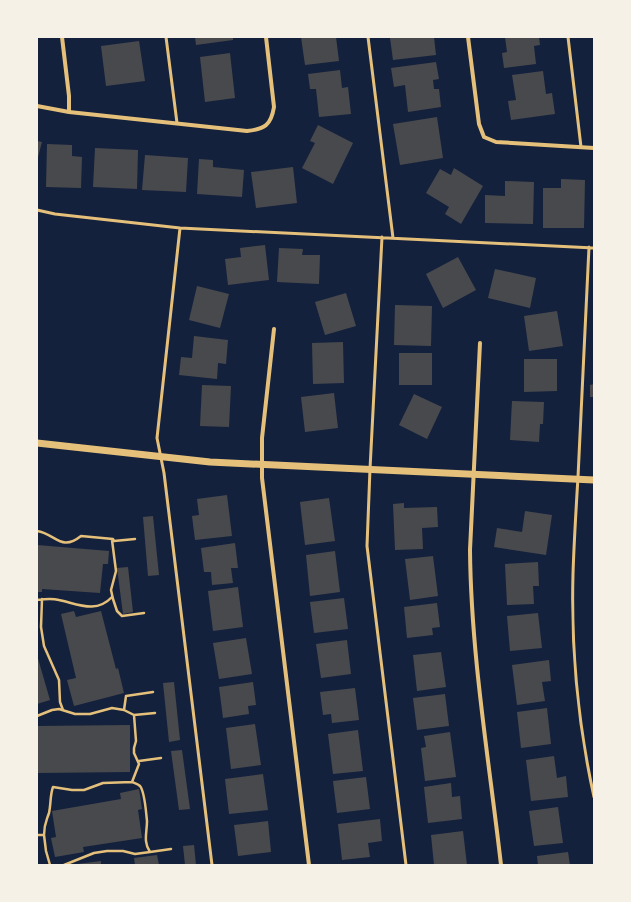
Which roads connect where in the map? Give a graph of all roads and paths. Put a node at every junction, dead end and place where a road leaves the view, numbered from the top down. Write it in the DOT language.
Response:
graph roads {
  1 [pos="62,37"];
  2 [pos="166,37"];
  3 [pos="266,37"];
  4 [pos="368,37"];
  5 [pos="468,37"];
  6 [pos="568,37"];
  7 [pos="37,106"];
  8 [pos="69,112"];
  9 [pos="177,123"];
  10 [pos="581,147"];
  11 [pos="594,148"];
  12 [pos="37,210"];
  13 [pos="180,228"];
  14 [pos="382,237"];
  15 [pos="393,238"];
  16 [pos="589,247"];
  17 [pos="594,248"];
  18 [pos="274,329"];
  19 [pos="480,343"];
  20 [pos="37,443"];
  21 [pos="160,456"];
  22 [pos="261,465"];
  23 [pos="370,469"];
  24 [pos="474,475"];
  25 [pos="578,479"];
  26 [pos="594,480"];
  27 [pos="37,531"];
  28 [pos="112,539"];
  29 [pos="135,540"];
  30 [pos="112,597"];
  31 [pos="37,600"];
  32 [pos="42,600"];
  33 [pos="144,613"];
  34 [pos="153,692"];
  35 [pos="63,710"];
  36 [pos="124,710"];
  37 [pos="155,713"];
  38 [pos="134,715"];
  39 [pos="37,716"];
  40 [pos="161,758"];
  41 [pos="139,760"];
  42 [pos="132,782"];
  43 [pos="594,797"];
  44 [pos="37,835"];
  45 [pos="44,835"];
  46 [pos="171,849"];
  47 [pos="150,852"];
  48 [pos="50,865"];
  49 [pos="64,865"];
  50 [pos="212,865"];
  51 [pos="309,865"];
  52 [pos="406,865"];
  53 [pos="501,865"];
  1 -- 8 [label="street"];
  2 -- 9 [label="lane"];
  3 -- 9 [label="street"];
  4 -- 15 [label="lane"];
  5 -- 10 [label="street"];
  6 -- 10 [label="lane"];
  7 -- 8 [label="street"];
  8 -- 9 [label="street"];
  10 -- 11 [label="street"];
  12 -- 13 [label="lane"];
  13 -- 14 [label="lane"];
  13 -- 21 [label="lane"];
  14 -- 15 [label="lane"];
  14 -- 23 [label="lane"];
  15 -- 16 [label="lane"];
  16 -- 17 [label="lane"];
  16 -- 25 [label="lane"];
  18 -- 22 [label="street"];
  19 -- 24 [label="street"];
  20 -- 21 [label="street"];
  21 -- 22 [label="street"];
  21 -- 50 [label="lane"];
  22 -- 23 [label="street"];
  22 -- 51 [label="street"];
  23 -- 24 [label="street"];
  23 -- 52 [label="lane"];
  24 -- 25 [label="street"];
  24 -- 53 [label="street"];
  25 -- 26 [label="street"];
  25 -- 43 [label="lane"];
  27 -- 28 [label="path"];
  28 -- 29 [label="path"];
  28 -- 30 [label="path"];
  30 -- 32 [label="path"];
  30 -- 33 [label="path"];
  31 -- 32 [label="path"];
  32 -- 35 [label="path"];
  34 -- 36 [label="path"];
  35 -- 36 [label="path"];
  35 -- 39 [label="path"];
  36 -- 38 [label="path"];
  37 -- 38 [label="path"];
  38 -- 41 [label="path"];
  40 -- 41 [label="path"];
  41 -- 42 [label="path"];
  42 -- 45 [label="path"];
  42 -- 47 [label="path"];
  44 -- 45 [label="path"];
  45 -- 48 [label="path"];
  46 -- 47 [label="path"];
  47 -- 49 [label="path"];
}
